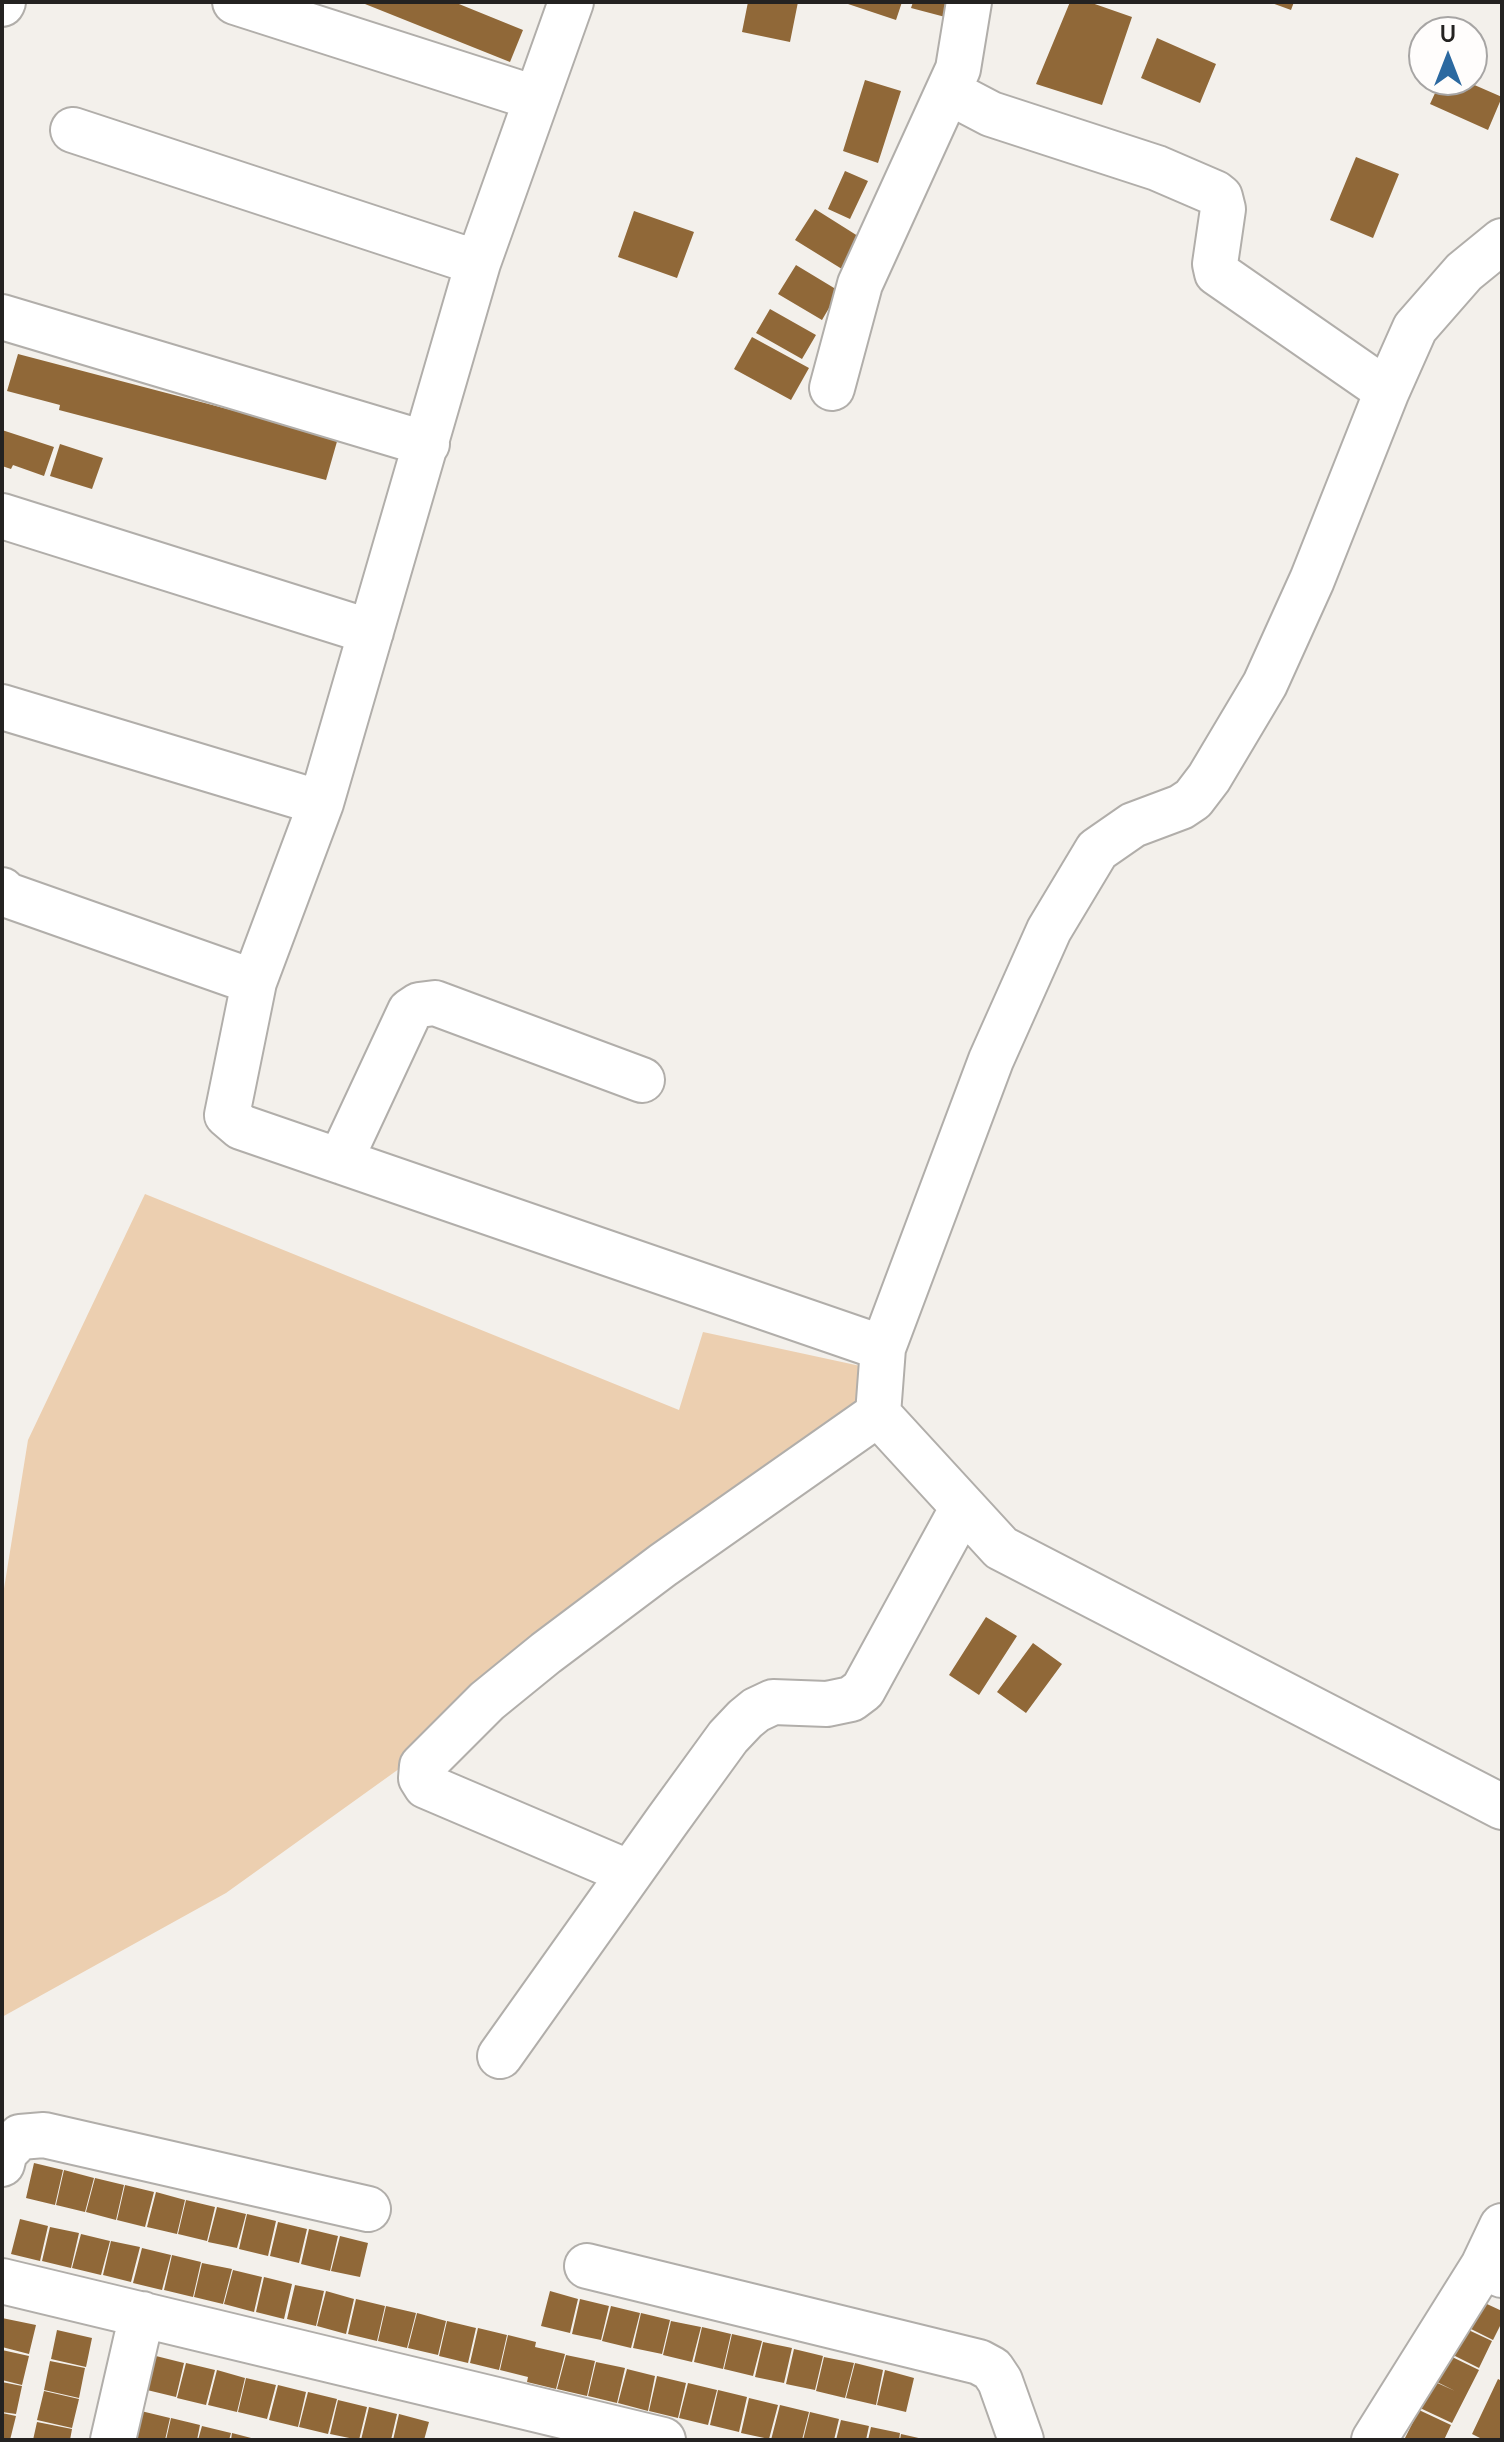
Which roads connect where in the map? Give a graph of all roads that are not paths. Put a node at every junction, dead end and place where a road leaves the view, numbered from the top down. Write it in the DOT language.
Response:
graph roads {
  1 [pos="235,2"];
  2 [pos="571,2"];
  3 [pos="969,2"];
  4 [pos="949,92"];
  5 [pos="535,98"];
  6 [pos="73,130"];
  7 [pos="1502,241"];
  8 [pos="478,263"];
  9 [pos="2,317"];
  10 [pos="832,388"];
  11 [pos="1387,391"];
  12 [pos="427,444"];
  13 [pos="2,516"];
  14 [pos="371,632"];
  15 [pos="2,707"];
  16 [pos="321,803"];
  17 [pos="2,890"];
  18 [pos="254,982"];
  19 [pos="642,1080"];
  20 [pos="340,1161"];
  21 [pos="883,1348"];
  22 [pos="878,1414"];
  23 [pos="963,1507"];
  24 [pos="1502,1807"];
  25 [pos="630,1873"];
  26 [pos="500,2056"];
  27 [pos="6,2145"];
  28 [pos="368,2209"];
  29 [pos="1502,2226"];
  30 [pos="587,2266"];
  31 [pos="1492,2270"];
  32 [pos="2,2281"];
  33 [pos="142,2314"];
  34 [pos="113,2440"];
  35 [pos="663,2440"];
  36 [pos="1021,2440"];
  37 [pos="1374,2440"];
  1 -- 5 [label="street"];
  2 -- 5 [label="street"];
  3 -- 4 [label="street"];
  4 -- 10 [label="street"];
  4 -- 11 [label="street"];
  5 -- 8 [label="street"];
  6 -- 8 [label="street"];
  7 -- 11 [label="street"];
  8 -- 12 [label="street"];
  9 -- 12 [label="street"];
  11 -- 21 [label="street"];
  12 -- 14 [label="street"];
  13 -- 14 [label="street"];
  14 -- 16 [label="street"];
  15 -- 16 [label="street"];
  16 -- 18 [label="street"];
  17 -- 18 [label="street"];
  18 -- 20 [label="street"];
  19 -- 20 [label="street"];
  20 -- 21 [label="street"];
  21 -- 22 [label="street"];
  22 -- 23 [label="street"];
  22 -- 25 [label="street"];
  23 -- 24 [label="street"];
  23 -- 25 [label="street"];
  25 -- 26 [label="street"];
  27 -- 28 [label="street"];
  29 -- 31 [label="street"];
  30 -- 36 [label="street"];
  31 -- 37 [label="street"];
  32 -- 33 [label="street"];
  33 -- 34 [label="street"];
  33 -- 35 [label="street"];
}
